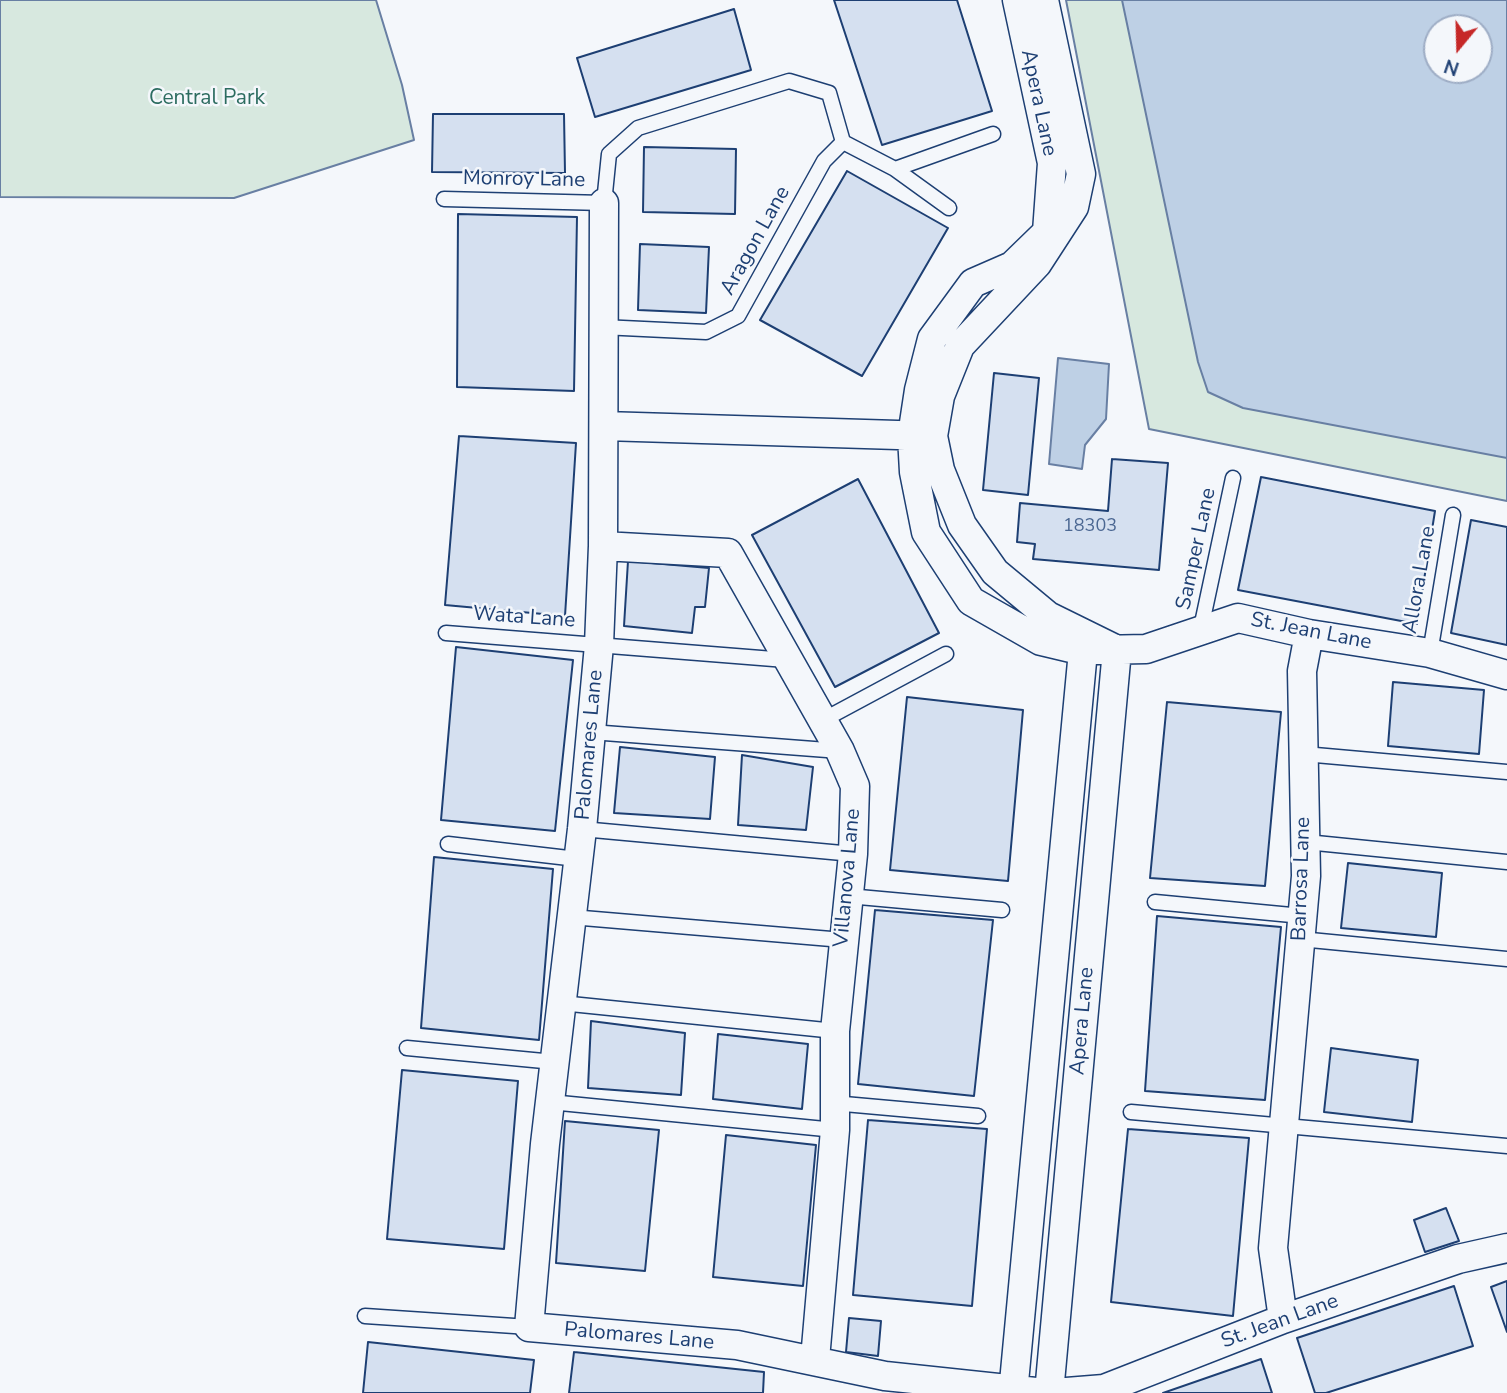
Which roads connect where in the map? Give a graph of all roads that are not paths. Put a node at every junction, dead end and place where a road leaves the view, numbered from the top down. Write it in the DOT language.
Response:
graph roads {
  1 [pos="1017,0"];
  2 [pos="1044,0"];
  3 [pos="993,134"];
  4 [pos="843,142"];
  5 [pos="895,169"];
  6 [pos="444,199"];
  7 [pos="604,202"];
  8 [pos="949,208"];
  9 [pos="603,327"];
  10 [pos="604,426"];
  11 [pos="923,436"];
  12 [pos="1233,478"];
  13 [pos="1453,515"];
  14 [pos="603,546"];
  15 [pos="1201,628"];
  16 [pos="446,633"];
  17 [pos="1310,634"];
  18 [pos="598,645"];
  19 [pos="1117,650"];
  20 [pos="1083,651"];
  21 [pos="1430,653"];
  22 [pos="946,654"];
  23 [pos="786,660"];
  24 [pos="1507,675"];
  25 [pos="823,720"];
  26 [pos="591,732"];
  27 [pos="840,751"];
  28 [pos="1304,754"];
  29 [pos="1507,772"];
  30 [pos="582,829"];
  31 [pos="1306,842"];
  32 [pos="448,844"];
  33 [pos="853,854"];
  34 [pos="577,859"];
  35 [pos="1507,862"];
  36 [pos="848,896"];
  37 [pos="1155,902"];
  38 [pos="1002,910"];
  39 [pos="571,917"];
  40 [pos="1301,927"];
  41 [pos="843,940"];
  42 [pos="1507,959"];
  43 [pos="561,1003"];
  44 [pos="835,1031"];
  45 [pos="407,1048"];
  46 [pos="554,1062"];
  47 [pos="550,1102"];
  48 [pos="1131,1112"];
  49 [pos="978,1116"];
  50 [pos="834,1117"];
  51 [pos="1283,1124"];
  52 [pos="1507,1146"];
  53 [pos="1507,1248"];
  54 [pos="365,1317"];
  55 [pos="1283,1319"];
  56 [pos="529,1327"];
  57 [pos="815,1359"];
  58 [pos="1013,1391"];
  59 [pos="1047,1393"];
  60 [pos="1054,1393"];
  1 -- 11 [label="street, Apera Lane"];
  2 -- 11 [label="street, Apera Lane"];
  3 -- 5 [label="lane"];
  4 -- 5 [label="lane"];
  4 -- 7 [label="lane"];
  4 -- 9 [label="lane, Aragon Lane"];
  5 -- 8 [label="lane"];
  6 -- 7 [label="lane, Monroy Lane"];
  7 -- 9 [label="street, Palomares Lane"];
  9 -- 10 [label="street, Palomares Lane"];
  10 -- 11 [label="street"];
  10 -- 14 [label="street, Palomares Lane"];
  11 -- 19 [label="street, Apera Lane"];
  11 -- 20 [label="street, Apera Lane"];
  12 -- 15 [label="lane, Samper Lane"];
  13 -- 21 [label="lane, Allora Lane"];
  14 -- 18 [label="street, Palomares Lane"];
  14 -- 23 [label="street, Villanova Lane"];
  15 -- 17 [label="street, St. Jean Lane"];
  15 -- 19 [label="street, St. Jean Lane"];
  16 -- 18 [label="lane, Wata Lane"];
  17 -- 21 [label="street, St. Jean Lane"];
  17 -- 28 [label="street, Barrosa Lane"];
  18 -- 23 [label="lane, Wata Lane"];
  18 -- 26 [label="street, Palomares Lane"];
  19 -- 20 [label="street, Apera Lane"];
  19 -- 59 [label="street, Apera Lane"];
  20 -- 58 [label="street, Apera Lane"];
  21 -- 24 [label="street, St. Jean Lane"];
  22 -- 25 [label="lane"];
  23 -- 25 [label="street, Villanova Lane"];
  25 -- 27 [label="street, Villanova Lane"];
  26 -- 27 [label="lane"];
  26 -- 30 [label="street, Palomares Lane"];
  27 -- 33 [label="street, Villanova Lane"];
  28 -- 29 [label="lane"];
  28 -- 31 [label="street, Barrosa Lane"];
  30 -- 33 [label="lane"];
  30 -- 34 [label="street, Palomares Lane"];
  31 -- 35 [label="lane"];
  31 -- 40 [label="street, Barrosa Lane"];
  32 -- 34 [label="lane"];
  33 -- 36 [label="street, Villanova Lane"];
  34 -- 39 [label="street, Palomares Lane"];
  36 -- 38 [label="lane"];
  36 -- 41 [label="street, Villanova Lane"];
  37 -- 40 [label="lane"];
  39 -- 41 [label="lane"];
  39 -- 43 [label="street, Palomares Lane"];
  40 -- 42 [label="lane"];
  40 -- 51 [label="street, Barrosa Lane"];
  41 -- 44 [label="street, Villanova Lane"];
  43 -- 44 [label="lane"];
  43 -- 46 [label="street, Palomares Lane"];
  44 -- 50 [label="street, Villanova Lane"];
  45 -- 46 [label="lane"];
  46 -- 47 [label="street, Palomares Lane"];
  47 -- 50 [label="lane"];
  47 -- 56 [label="street, Palomares Lane"];
  48 -- 51 [label="lane"];
  49 -- 50 [label="lane"];
  50 -- 57 [label="street, Villanova Lane"];
  51 -- 52 [label="lane"];
  51 -- 55 [label="street, Barrosa Lane"];
  53 -- 55 [label="street, St. Jean Lane"];
  54 -- 56 [label="lane"];
  55 -- 60 [label="street, St. Jean Lane"];
  56 -- 57 [label="street, Palomares Lane"];
  57 -- 58 [label="street, Palomares Lane"];
  58 -- 59 [label="street, Palomares Lane"];
}
